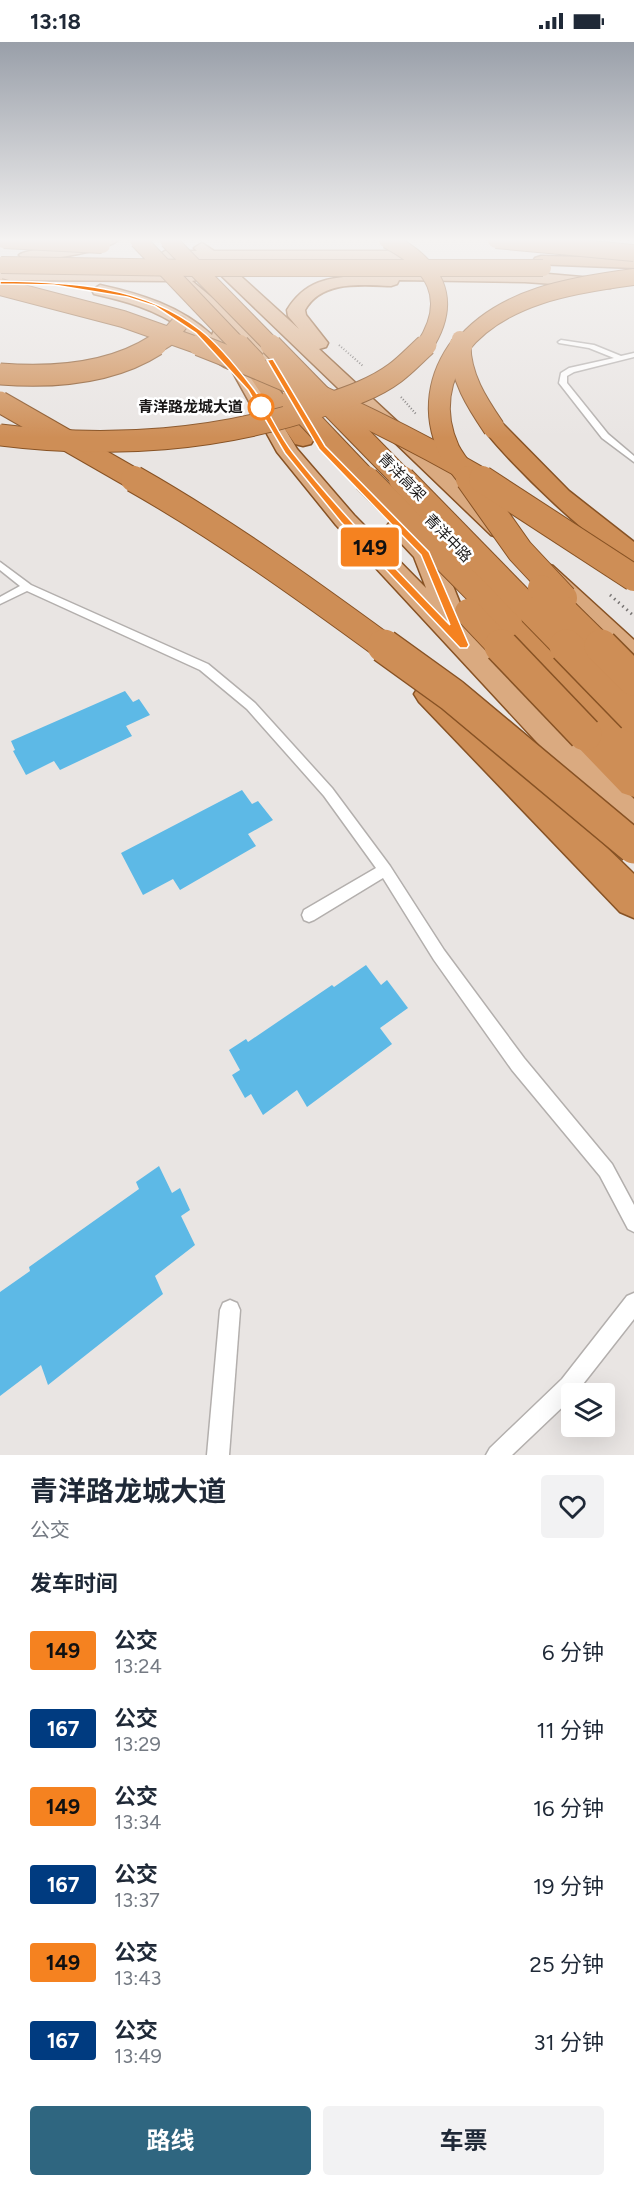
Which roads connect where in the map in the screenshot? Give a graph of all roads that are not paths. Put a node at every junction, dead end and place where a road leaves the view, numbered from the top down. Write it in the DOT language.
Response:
graph roads {
  1 [pos="77,306"];
  2 [pos="158,306"];
  3 [pos="184,306"];
  4 [pos="201,306"];
  5 [pos="209,306"];
  6 [pos="220,306"];
  7 [pos="222,306"];
  8 [pos="252,306"];
  9 [pos="263,306"];
  10 [pos="264,306"];
  11 [pos="298,306"];
  12 [pos="441,306"];
  13 [pos="515,306"];
  14 [pos="461,318"];
  15 [pos="234,339"];
  16 [pos="561,342"];
  17 [pos="326,351"];
  18 [pos="634,355"];
  19 [pos="620,358"];
  20 [pos="271,360"];
  21 [pos="0,374"];
  22 [pos="250,389"];
  23 [pos="0,402"];
  24 [pos="0,435"];
  25 [pos="634,460"];
  26 [pos="443,477"];
  27 [pos="634,555"];
  28 [pos="0,565"];
  29 [pos="634,578"];
  30 [pos="27,587"];
  31 [pos="0,601"];
  32 [pos="357,625"];
  33 [pos="463,645"];
  34 [pos="634,657"];
  35 [pos="634,673"];
  36 [pos="634,679"];
  37 [pos="634,716"];
  38 [pos="634,727"];
  39 [pos="634,749"];
  40 [pos="634,783"];
  41 [pos="634,822"];
  42 [pos="634,847"];
  43 [pos="385,870"];
  44 [pos="634,900"];
  45 [pos="309,915"];
  46 [pos="634,1223"];
  47 [pos="634,1303"];
  48 [pos="230,1310"];
  49 [pos="218,1455"];
  50 [pos="497,1455"];
  1 -- 29 [label="highway, bridge"];
  2 -- 22 [label="main road"];
  3 -- 21 [label="highway, bridge"];
  4 -- 22 [label="main road"];
  5 -- 15 [label="highway, bridge"];
  6 -- 20 [label="main road, 青洋中路"];
  7 -- 37 [label="highway, 青洋高架, bridge"];
  8 -- 36 [label="highway, 青洋高架, bridge"];
  9 -- 26 [label="main road"];
  10 -- 17 [label="main road"];
  11 -- 17 [label="main road"];
  12 -- 24 [label="highway, bridge"];
  13 -- 35 [label="highway, bridge"];
  14 -- 27 [label="highway, bridge"];
  15 -- 39 [label="highway, bridge"];
  15 -- 40 [label="highway, bridge"];
  16 -- 19 [label="lane"];
  17 -- 26 [label="main road"];
  18 -- 19 [label="lane"];
  19 -- 25 [label="lane"];
  20 -- 33 [label="main road"];
  20 -- 38 [label="main road, 青洋中路"];
  22 -- 33 [label="main road"];
  23 -- 32 [label="highway, bridge"];
  26 -- 34 [label="main road"];
  28 -- 30 [label="lane"];
  30 -- 31 [label="lane"];
  30 -- 43 [label="lane"];
  32 -- 42 [label="highway, bridge"];
  32 -- 44 [label="highway, bridge"];
  33 -- 41 [label="main road"];
  43 -- 45 [label="lane"];
  43 -- 46 [label="lane"];
  47 -- 50 [label="lane"];
  48 -- 49 [label="lane"];
}
